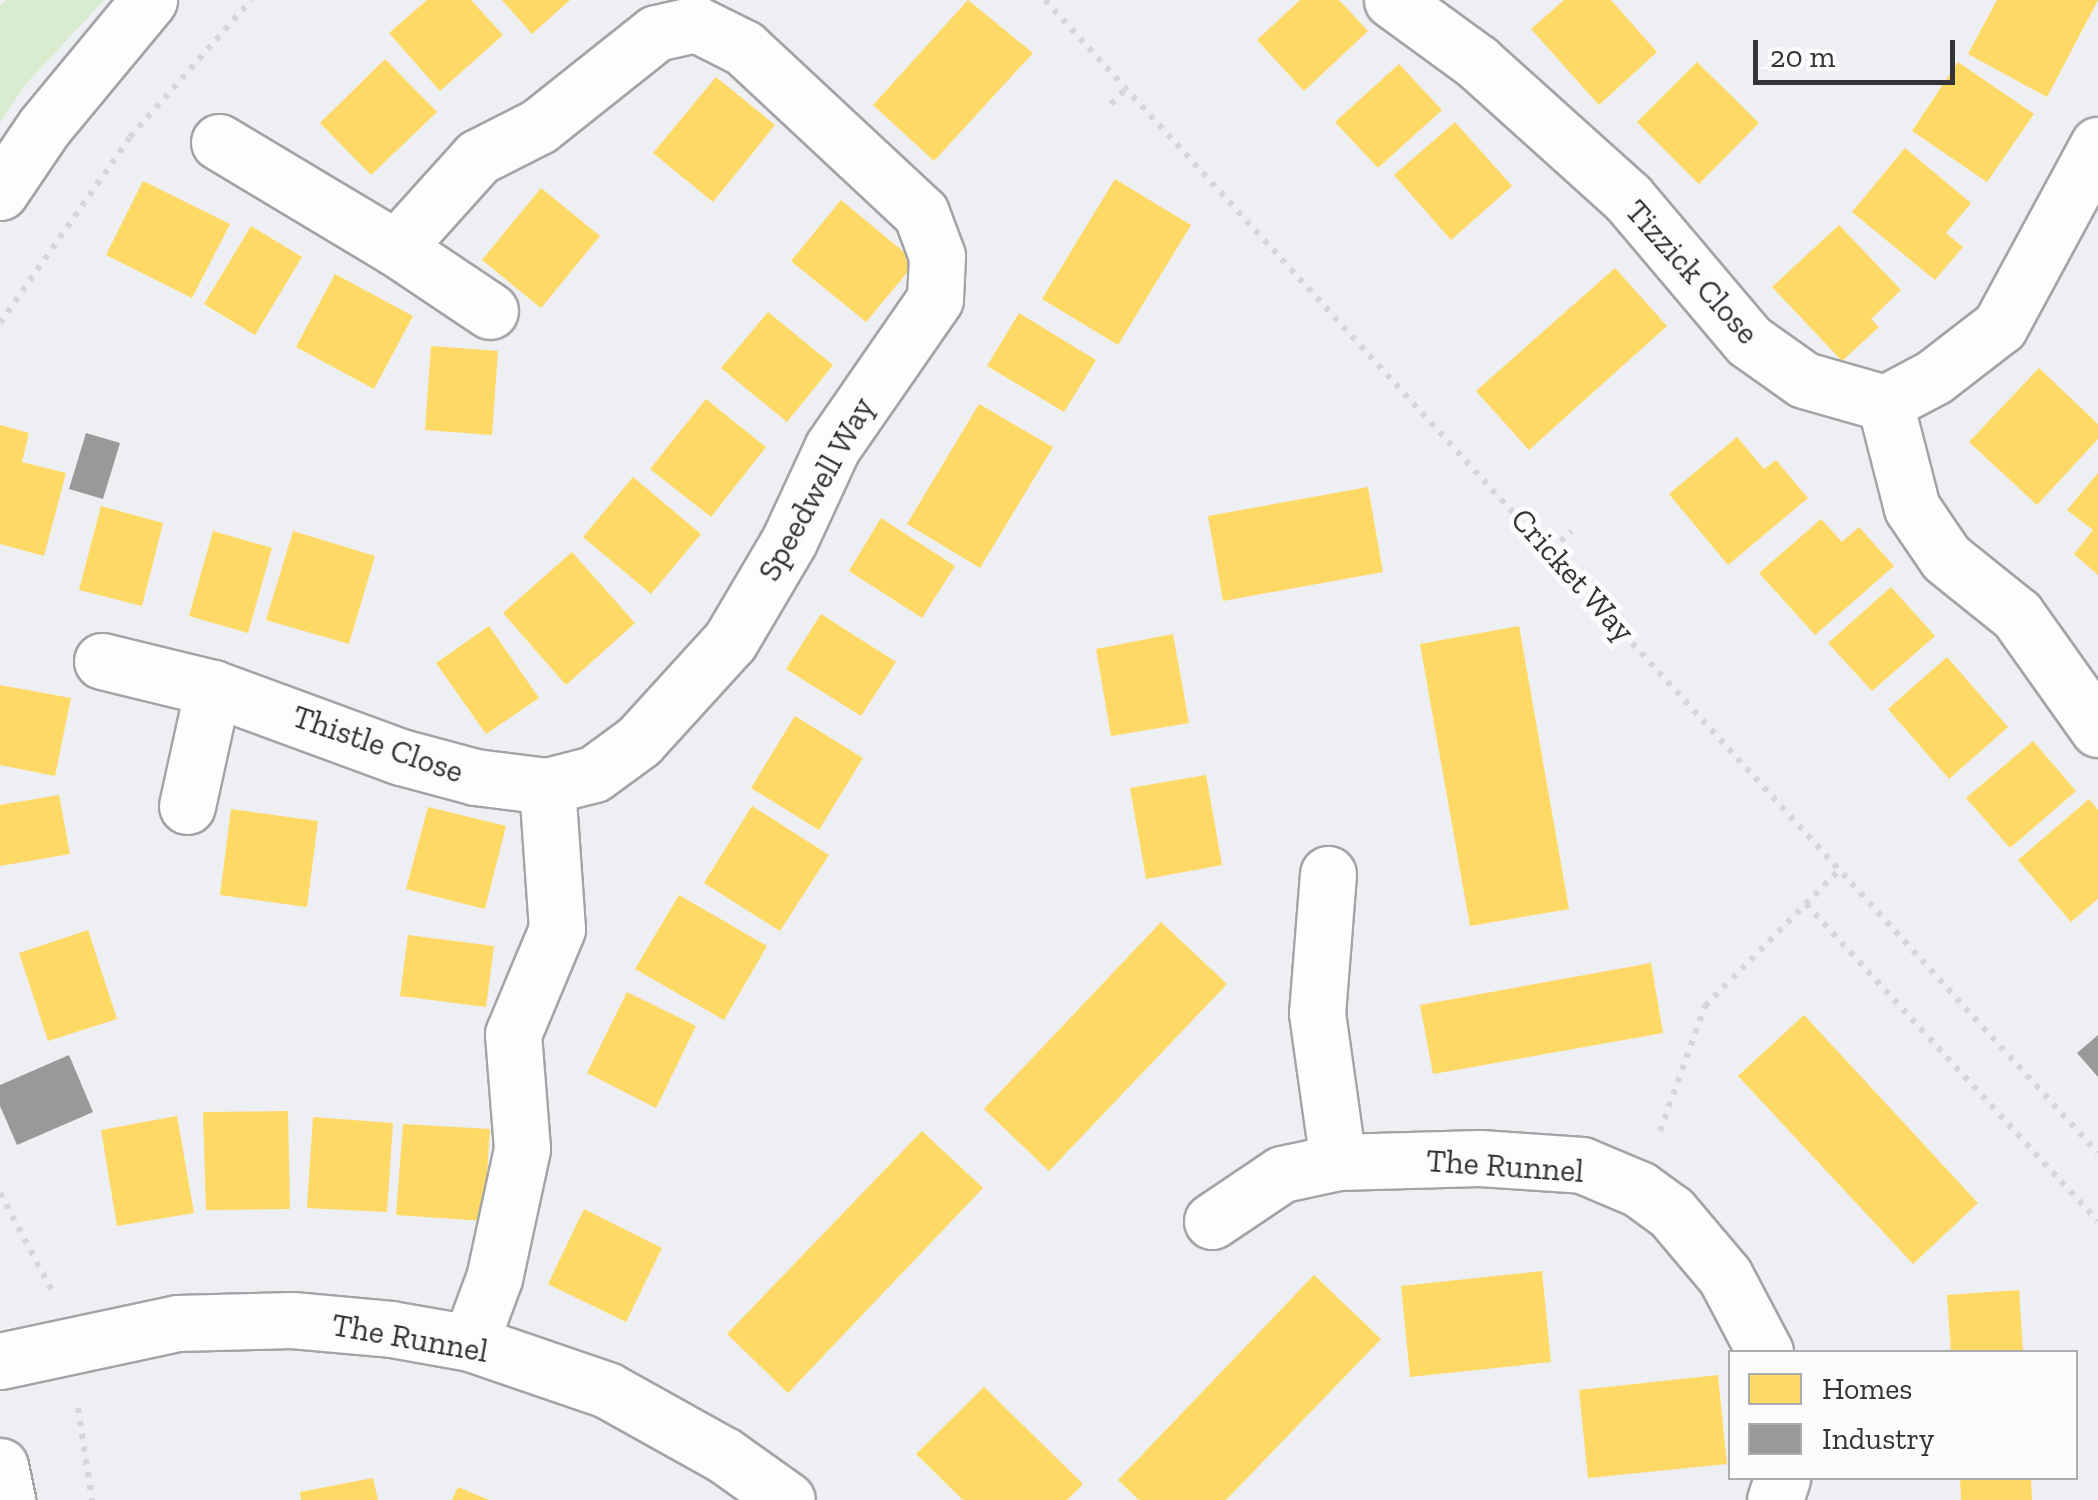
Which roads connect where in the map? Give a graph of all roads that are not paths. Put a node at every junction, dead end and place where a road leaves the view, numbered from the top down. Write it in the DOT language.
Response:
graph roads {
  1 [pos="149,0"];
  2 [pos="1392,0"];
  3 [pos="219,142"];
  4 [pos="2098,145"];
  5 [pos="0,192"];
  6 [pos="396,248"];
  7 [pos="490,310"];
  8 [pos="1885,404"];
  9 [pos="102,660"];
  10 [pos="213,688"];
  11 [pos="2098,729"];
  12 [pos="546,786"];
  13 [pos="187,806"];
  14 [pos="1328,874"];
  15 [pos="1338,1162"];
  16 [pos="1212,1221"];
  17 [pos="470,1343"];
  18 [pos="1764,1350"];
  19 [pos="0,1361"];
  20 [pos="0,1466"];
  21 [pos="7,1500"];
  22 [pos="787,1500"];
  1 -- 5 [label="street"];
  2 -- 8 [label="street, Tizzick Close"];
  3 -- 6 [label="street"];
  4 -- 8 [label="street"];
  6 -- 7 [label="street"];
  6 -- 12 [label="street, Speedwell Way"];
  8 -- 11 [label="street"];
  9 -- 10 [label="street, Thistle Close"];
  10 -- 12 [label="street, Thistle Close"];
  10 -- 13 [label="street"];
  12 -- 17 [label="street"];
  14 -- 15 [label="street"];
  15 -- 16 [label="street, The Runnel"];
  15 -- 18 [label="street, The Runnel"];
  17 -- 19 [label="street, The Runnel"];
  17 -- 22 [label="street, The Runnel"];
  20 -- 21 [label="street"];
}
